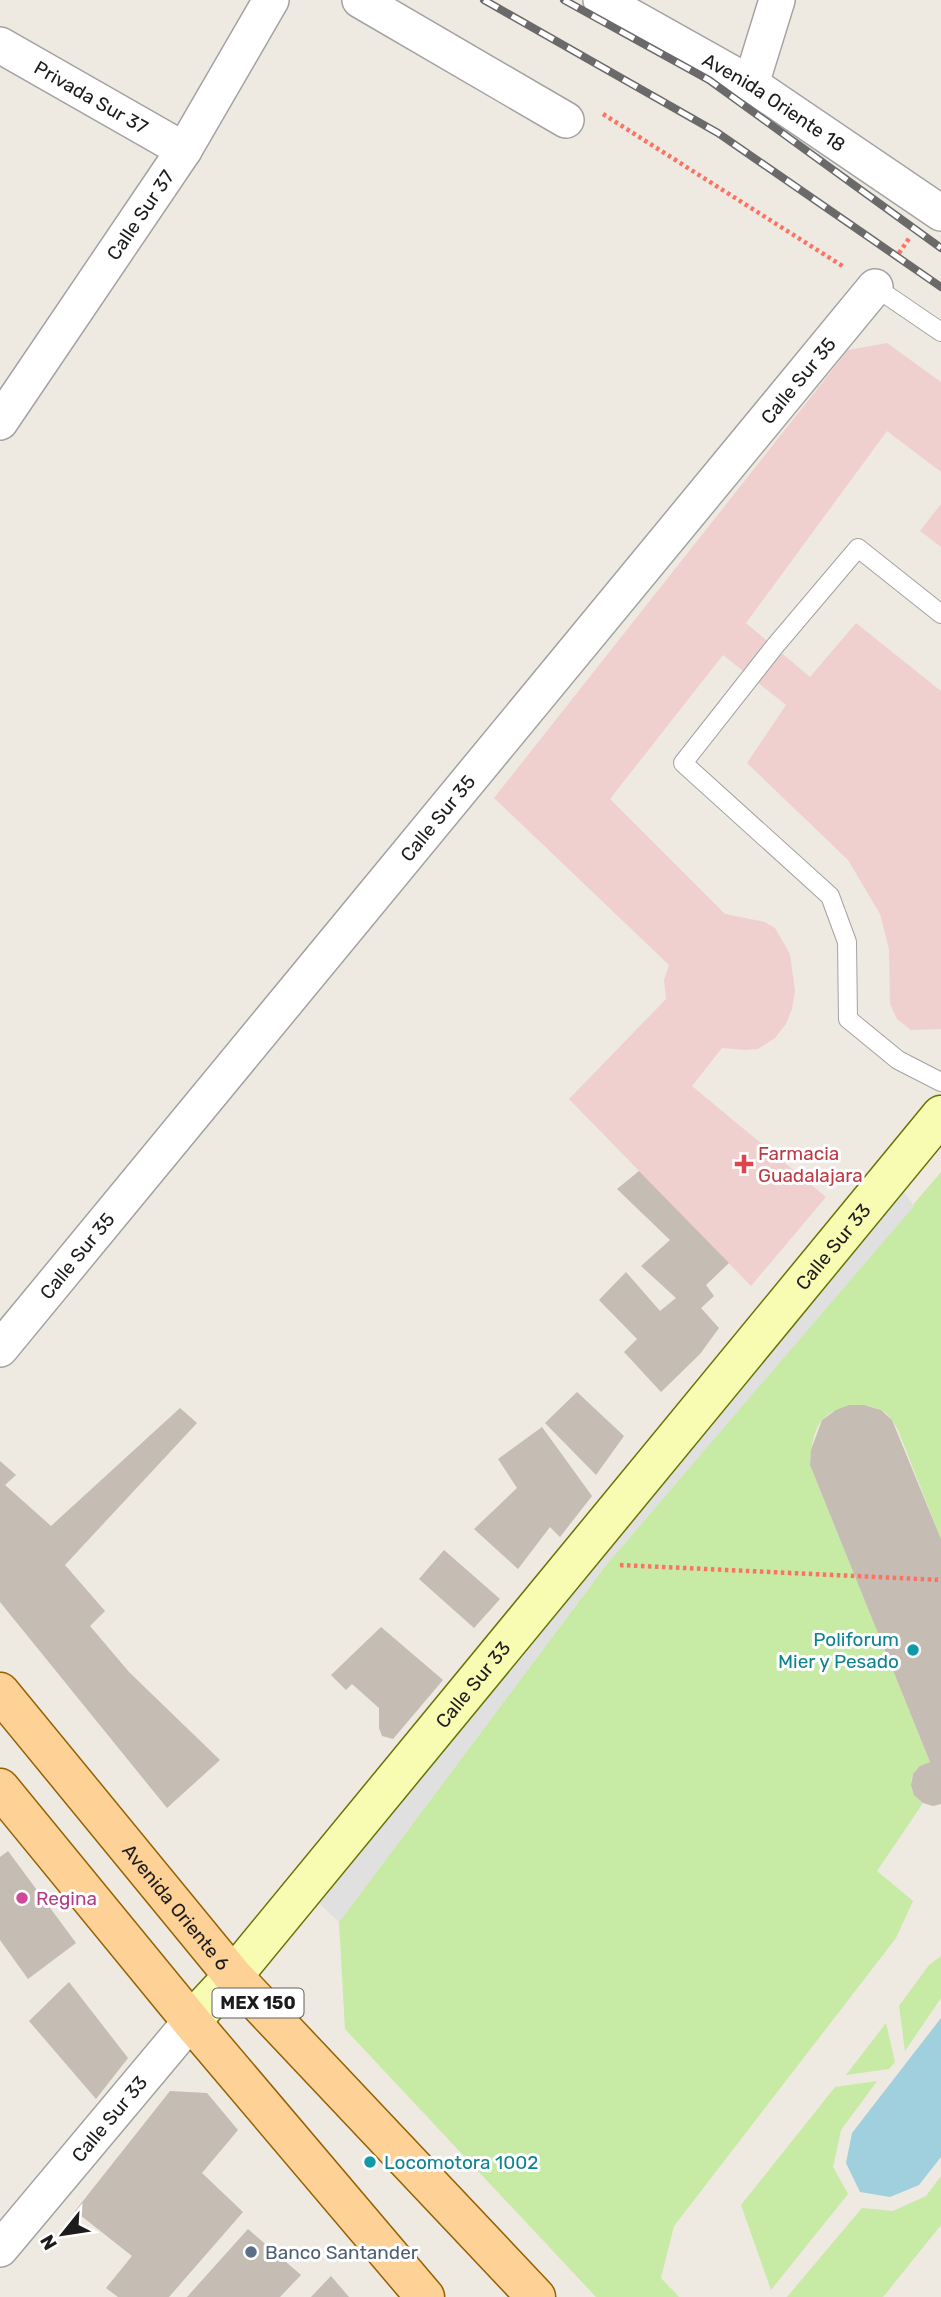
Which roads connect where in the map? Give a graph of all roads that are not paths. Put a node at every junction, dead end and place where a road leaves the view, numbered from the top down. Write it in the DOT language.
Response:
graph roads {
  1 [pos="271,0"];
  2 [pos="360,0"];
  3 [pos="601,0"];
  4 [pos="777,0"];
  5 [pos="0,45"];
  6 [pos="751,84"];
  7 [pos="566,120"];
  8 [pos="184,150"];
  9 [pos="941,213"];
  10 [pos="875,287"];
  11 [pos="941,332"];
  12 [pos="0,422"];
  13 [pos="941,614"];
  14 [pos="941,1082"];
  15 [pos="941,1115"];
  16 [pos="0,1349"];
  17 [pos="0,1692"];
  18 [pos="0,1788"];
  19 [pos="233,1976"];
  20 [pos="191,2021"];
  21 [pos="0,2249"];
  22 [pos="425,2297"];
  23 [pos="536,2297"];
  1 -- 8 [label="street, Calle Sur 37"];
  2 -- 7 [label="street"];
  3 -- 6 [label="street, Avenida Oriente 18"];
  4 -- 6 [label="street"];
  5 -- 8 [label="street, Privada Sur 37"];
  6 -- 9 [label="street, Avenida Oriente 18"];
  8 -- 12 [label="street, Calle Sur 37"];
  10 -- 11 [label="lane"];
  10 -- 16 [label="street, Calle Sur 35"];
  13 -- 14 [label="lane"];
  15 -- 19 [label="street, Calle Sur 33"];
  17 -- 19 [label="main road, Avenida Oriente 6 / MEX 150"];
  18 -- 20 [label="main road, MEX 150"];
  19 -- 20 [label="street, Calle Sur 33"];
  19 -- 23 [label="main road, Avenida Oriente 6 / MEX 150"];
  20 -- 21 [label="street, Calle Sur 33"];
  20 -- 22 [label="main road, MEX 150"];
}
